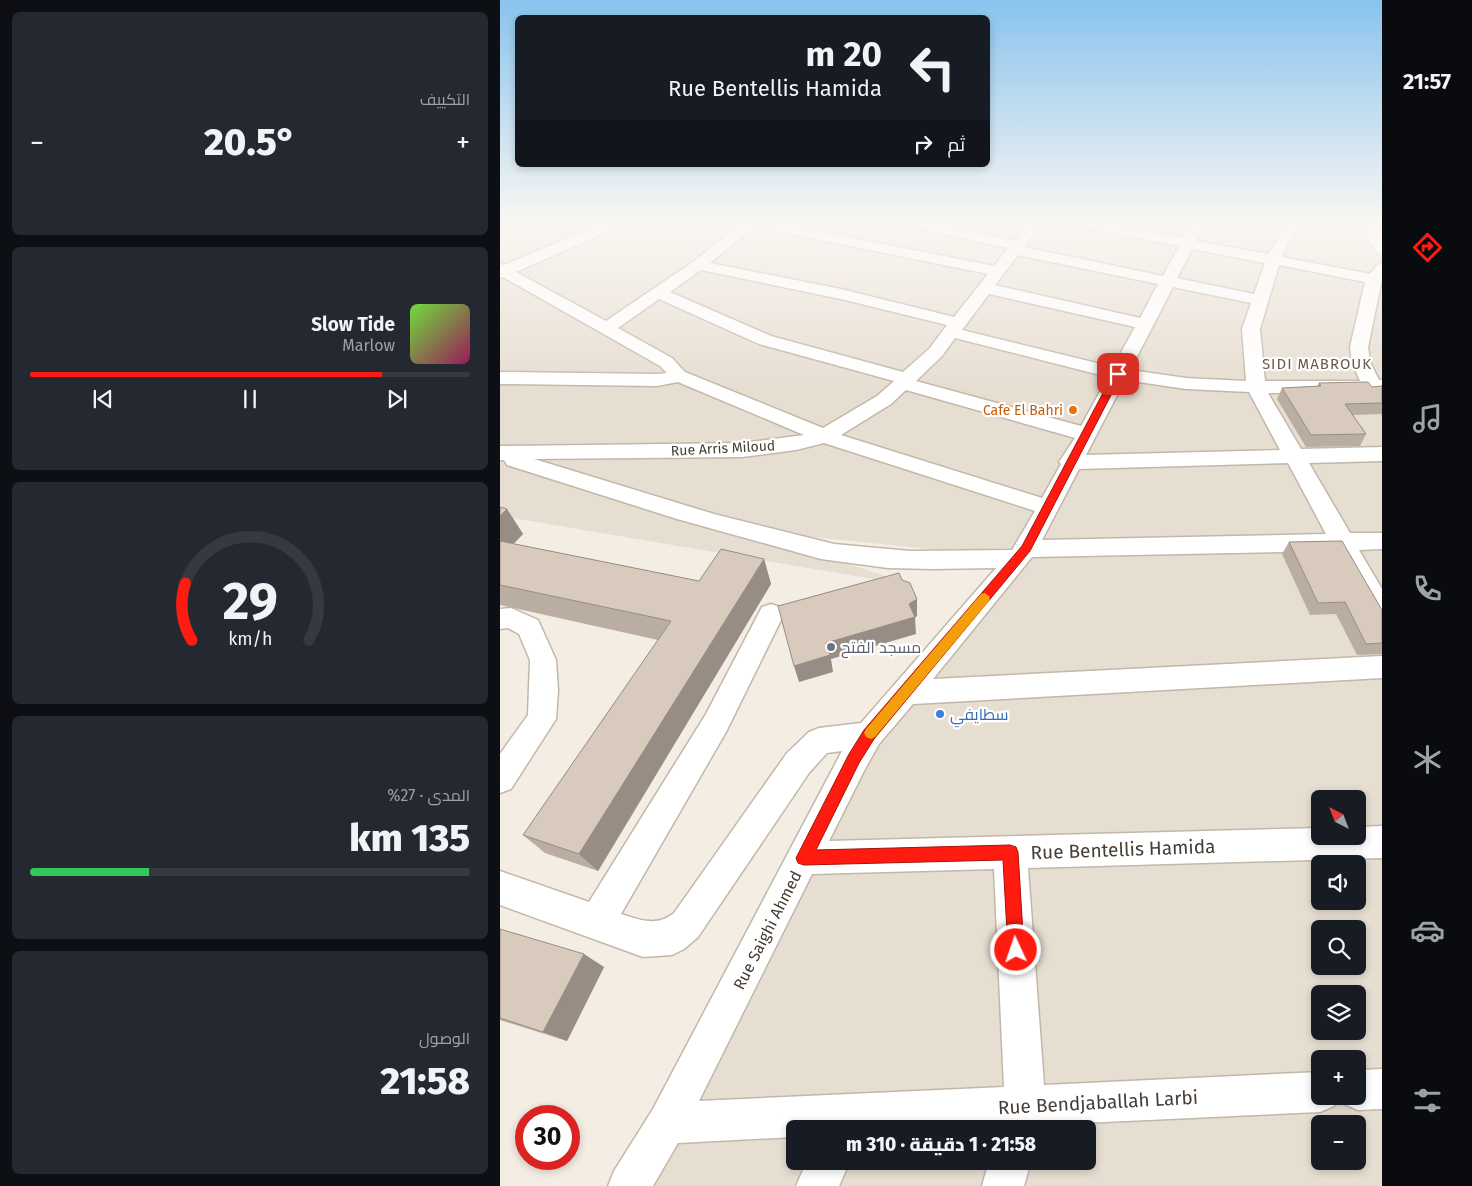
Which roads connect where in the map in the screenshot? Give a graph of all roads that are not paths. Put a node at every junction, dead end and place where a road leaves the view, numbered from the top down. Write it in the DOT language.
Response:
graph roads {
  1 [pos="516,279"];
  2 [pos="678,279"];
  3 [pos="769,279"];
  4 [pos="992,279"];
  5 [pos="1159,279"];
  6 [pos="1267,279"];
  7 [pos="1376,279"];
  8 [pos="1167,281"];
  9 [pos="985,288"];
  10 [pos="658,293"];
  11 [pos="1260,300"];
  12 [pos="1144,324"];
  13 [pos="954,328"];
  14 [pos="606,329"];
  15 [pos="677,374"];
  16 [pos="1118,374"];
  17 [pos="503,376"];
  18 [pos="904,381"];
  19 [pos="1377,386"];
  20 [pos="1256,388"];
  21 [pos="1085,434"];
  22 [pos="824,436"];
  23 [pos="500,454"];
  24 [pos="1382,454"];
  25 [pos="1296,456"];
  26 [pos="1070,462"];
  27 [pos="1047,507"];
  28 [pos="1342,541"];
  29 [pos="1382,541"];
  30 [pos="1022,553"];
  31 [pos="1382,612"];
  32 [pos="771,614"];
  33 [pos="500,619"];
  34 [pos="1382,668"];
  35 [pos="905,692"];
  36 [pos="869,735"];
  37 [pos="500,779"];
  38 [pos="1382,842"];
  39 [pos="1010,852"];
  40 [pos="804,858"];
  41 [pos="500,888"];
  42 [pos="597,922"];
  43 [pos="1382,1089"];
  44 [pos="1366,1090"];
  45 [pos="1311,1093"];
  46 [pos="1022,1117"];
  47 [pos="892,1120"];
  48 [pos="786,1122"];
  49 [pos="667,1123"];
  50 [pos="825,1170"];
  51 [pos="1007,1170"];
  52 [pos="629,1186"];
  53 [pos="817,1186"];
  54 [pos="1003,1186"];
  1 -- 14 [label="street"];
  2 -- 10 [label="street"];
  3 -- 13 [label="street"];
  4 -- 9 [label="street, Rue Arris Miloud"];
  5 -- 8 [label="street"];
  6 -- 11 [label="street"];
  7 -- 19 [label="street"];
  8 -- 11 [label="street"];
  8 -- 12 [label="street, Rue Saighi Ahmed"];
  9 -- 12 [label="street"];
  9 -- 13 [label="street, Rue Arris Miloud"];
  10 -- 14 [label="street"];
  10 -- 18 [label="street"];
  11 -- 20 [label="street"];
  12 -- 16 [label="street, Rue Saighi Ahmed"];
  13 -- 16 [label="street"];
  13 -- 18 [label="street, Rue Arris Miloud"];
  14 -- 15 [label="street"];
  15 -- 17 [label="street"];
  15 -- 22 [label="street"];
  16 -- 20 [label="street"];
  16 -- 21 [label="street, Rue Saighi Ahmed"];
  18 -- 21 [label="street"];
  18 -- 22 [label="street, Rue Arris Miloud"];
  19 -- 20 [label="street"];
  20 -- 25 [label="street"];
  21 -- 26 [label="street, Rue Saighi Ahmed"];
  22 -- 23 [label="street, Rue Arris Miloud"];
  22 -- 27 [label="street"];
  23 -- 30 [label="street"];
  24 -- 25 [label="street"];
  25 -- 26 [label="street"];
  25 -- 28 [label="street"];
  26 -- 27 [label="street, Rue Saighi Ahmed"];
  27 -- 30 [label="street, Rue Saighi Ahmed"];
  28 -- 29 [label="street"];
  28 -- 30 [label="street"];
  28 -- 31 [label="street"];
  30 -- 35 [label="street, Rue Saighi Ahmed"];
  32 -- 42 [label="street"];
  33 -- 37 [label="street"];
  34 -- 35 [label="street"];
  35 -- 36 [label="street, Rue Saighi Ahmed"];
  36 -- 40 [label="street, Rue Saighi Ahmed"];
  36 -- 42 [label="street"];
  38 -- 39 [label="street, Rue Bentellis Hamida"];
  39 -- 40 [label="street, Rue Bentellis Hamida"];
  39 -- 46 [label="street"];
  40 -- 49 [label="street, Rue Saighi Ahmed"];
  41 -- 42 [label="street"];
  43 -- 44 [label="street"];
  45 -- 46 [label="street, Rue Bendjaballah Larbi"];
  46 -- 47 [label="street, Rue Bendjaballah Larbi"];
  48 -- 49 [label="street, Rue Bendjaballah Larbi"];
  49 -- 52 [label="street, Rue Saighi Ahmed"];
  50 -- 53 [label="street"];
  51 -- 54 [label="street"];
}
